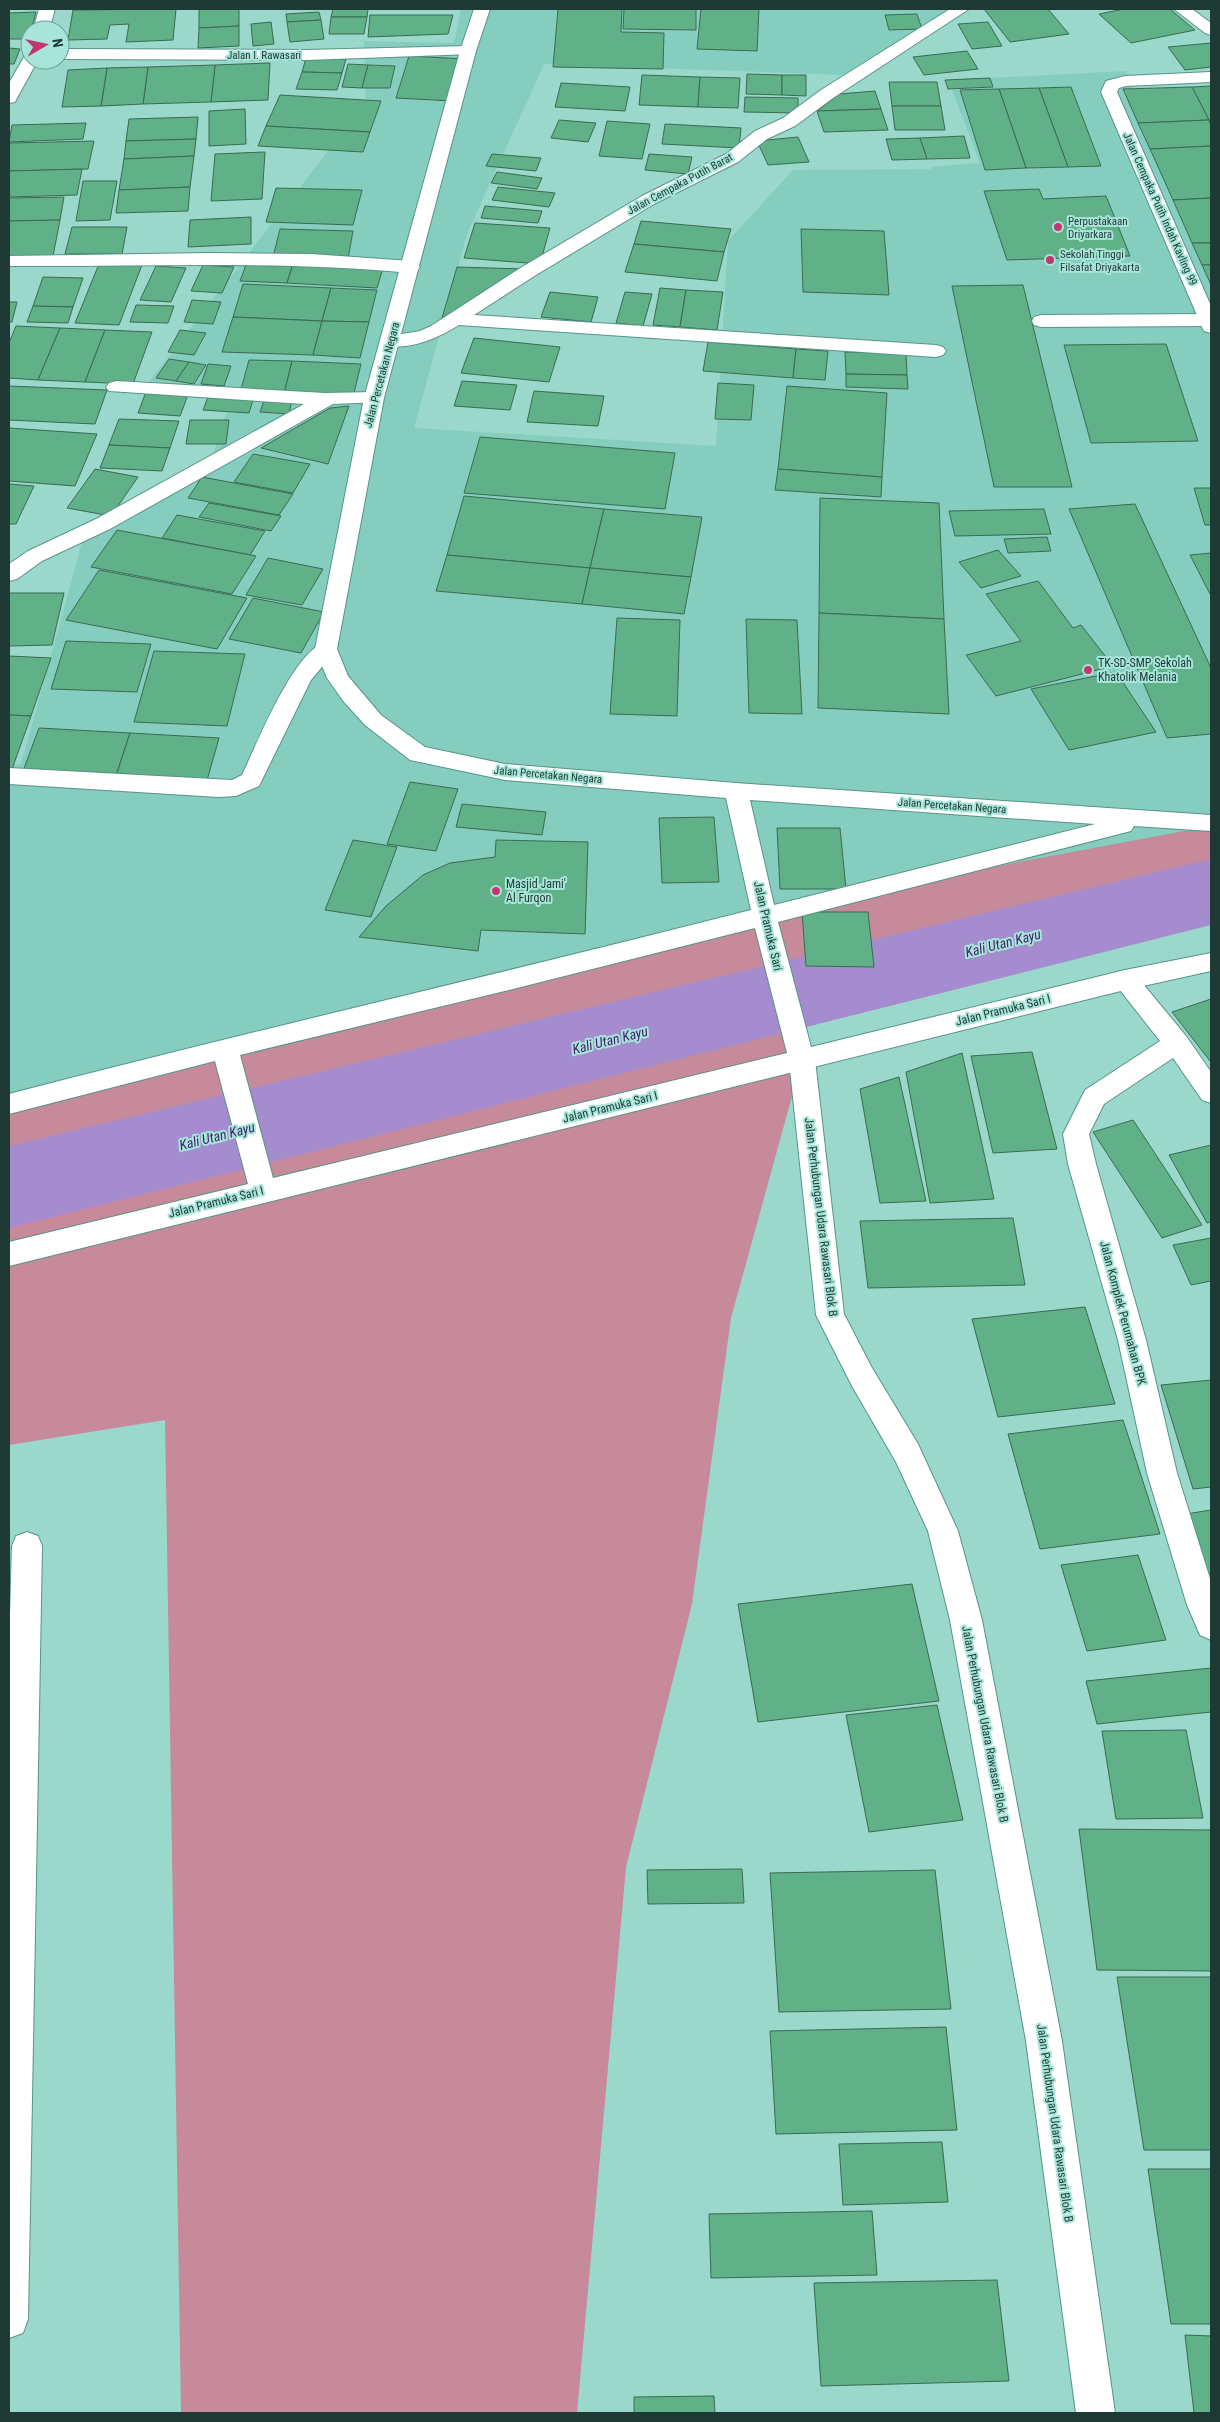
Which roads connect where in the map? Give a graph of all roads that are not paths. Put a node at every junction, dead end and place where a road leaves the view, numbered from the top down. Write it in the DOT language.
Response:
graph roads {
  1 [pos="482,9"];
  2 [pos="961,9"];
  3 [pos="1182,9"];
  4 [pos="1211,30"];
  5 [pos="468,51"];
  6 [pos="70,54"];
  7 [pos="24,70"];
  8 [pos="1211,77"];
  9 [pos="9,98"];
  10 [pos="9,262"];
  11 [pos="411,267"];
  12 [pos="454,319"];
  13 [pos="1041,321"];
  14 [pos="1210,323"];
  15 [pos="391,341"];
  16 [pos="936,350"];
  17 [pos="116,387"];
  18 [pos="374,398"];
  19 [pos="326,399"];
  20 [pos="9,554"];
  21 [pos="35,556"];
  22 [pos="9,574"];
  23 [pos="326,650"];
  24 [pos="9,776"];
  25 [pos="736,791"];
  26 [pos="1144,819"];
  27 [pos="1211,823"];
  28 [pos="766,915"];
  29 [pos="1211,962"];
  30 [pos="1125,980"];
  31 [pos="1177,1044"];
  32 [pos="799,1049"];
  33 [pos="228,1056"];
  34 [pos="1211,1093"];
  35 [pos="9,1104"];
  36 [pos="261,1182"];
  37 [pos="9,1254"];
  38 [pos="27,1546"];
  39 [pos="1211,1625"];
  40 [pos="10,2223"];
  41 [pos="9,2319"];
  42 [pos="1096,2413"];
  1 -- 5 [label="street, Jalan Percetakan Negara"];
  2 -- 12 [label="street, Jalan Cempaka Putih Barat"];
  3 -- 4 [label="street"];
  5 -- 6 [label="street, Jalan I. Rawasari"];
  5 -- 11 [label="street, Jalan Percetakan Negara"];
  7 -- 9 [label="street"];
  8 -- 14 [label="street, Jalan Cempaka Putih Indah Kavling 99"];
  10 -- 11 [label="street"];
  11 -- 15 [label="street, Jalan Percetakan Negara"];
  12 -- 15 [label="street, Jalan Cempaka Putih Barat"];
  12 -- 16 [label="street"];
  13 -- 14 [label="street"];
  15 -- 18 [label="street, Jalan Percetakan Negara"];
  17 -- 19 [label="street"];
  18 -- 19 [label="street"];
  18 -- 23 [label="street, Jalan Percetakan Negara"];
  19 -- 21 [label="street"];
  20 -- 21 [label="street"];
  21 -- 22 [label="street"];
  23 -- 24 [label="street"];
  23 -- 25 [label="street, Jalan Percetakan Negara"];
  25 -- 26 [label="street, Jalan Percetakan Negara"];
  25 -- 28 [label="street, Jalan Pramuka Sari"];
  26 -- 27 [label="street, Jalan Percetakan Negara"];
  26 -- 28 [label="street"];
  28 -- 32 [label="street, Jalan Pramuka Sari"];
  28 -- 33 [label="street"];
  29 -- 30 [label="street, Jalan Pramuka Sari I"];
  30 -- 31 [label="street"];
  30 -- 32 [label="street, Jalan Pramuka Sari I"];
  31 -- 34 [label="street"];
  31 -- 39 [label="street, Jalan Komplek Perumahan BPK"];
  32 -- 36 [label="street, Jalan Pramuka Sari I"];
  32 -- 42 [label="street, Jalan Perhubungan Udara Rawasari Blok B"];
  33 -- 35 [label="street"];
  33 -- 36 [label="street"];
  36 -- 37 [label="street, Jalan Pramuka Sari I"];
  38 -- 40 [label="street"];
  40 -- 41 [label="street"];
}
